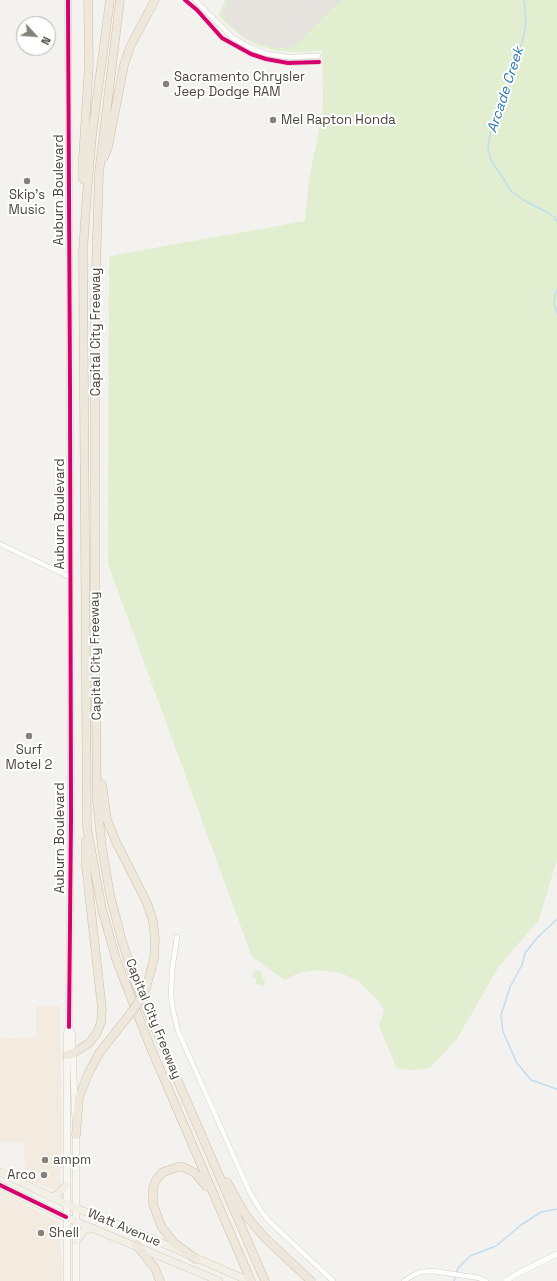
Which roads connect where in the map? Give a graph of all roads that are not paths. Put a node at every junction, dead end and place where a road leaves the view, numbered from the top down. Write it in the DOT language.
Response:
graph roads {
  1 [pos="68,0"];
  2 [pos="88,0"];
  3 [pos="110,0"];
  4 [pos="120,0"];
  5 [pos="154,0"];
  6 [pos="185,0"];
  7 [pos="195,0"];
  8 [pos="312,56"];
  9 [pos="318,56"];
  10 [pos="319,62"];
  11 [pos="313,63"];
  12 [pos="99,173"];
  13 [pos="84,251"];
  14 [pos="0,544"];
  15 [pos="70,577"];
  16 [pos="97,724"];
  17 [pos="86,828"];
  18 [pos="177,937"];
  19 [pos="70,1054"];
  20 [pos="76,1135"];
  21 [pos="206,1145"];
  22 [pos="0,1172"];
  23 [pos="66,1185"];
  24 [pos="0,1186"];
  25 [pos="51,1197"];
  26 [pos="216,1201"];
  27 [pos="66,1204"];
  28 [pos="76,1208"];
  29 [pos="66,1217"];
  30 [pos="77,1221"];
  31 [pos="92,1228"];
  32 [pos="76,1242"];
  33 [pos="136,1245"];
  34 [pos="557,1254"];
  35 [pos="196,1259"];
  36 [pos="248,1279"];
  37 [pos="66,1281"];
  38 [pos="76,1281"];
  39 [pos="160,1281"];
  40 [pos="219,1281"];
  41 [pos="265,1281"];
  42 [pos="311,1281"];
  43 [pos="333,1281"];
  44 [pos="404,1281"];
  45 [pos="486,1281"];
  46 [pos="506,1281"];
  1 -- 15 [label="main road, Auburn Boulevard"];
  2 -- 13 [label="highway"];
  3 -- 13 [label="highway, Capital City Freeway"];
  4 -- 12 [label="highway, Capital City Freeway"];
  5 -- 12 [label="highway"];
  6 -- 11 [label="street"];
  7 -- 8 [label="street"];
  8 -- 9 [label="street"];
  8 -- 11 [label="street"];
  10 -- 11 [label="street"];
  12 -- 16 [label="highway, Capital City Freeway"];
  13 -- 17 [label="highway, Capital City Freeway"];
  14 -- 15 [label="street"];
  15 -- 19 [label="main road, Auburn Boulevard"];
  16 -- 20 [label="highway, bridge"];
  16 -- 21 [label="highway, Capital City Freeway"];
  17 -- 19 [label="highway"];
  17 -- 26 [label="highway, Capital City Freeway"];
  18 -- 43 [label="street"];
  19 -- 20 [label="main road, Auburn Boulevard"];
  19 -- 23 [label="main road, Auburn Boulevard"];
  20 -- 28 [label="main road, Auburn Boulevard"];
  21 -- 41 [label="highway, Capital City Freeway"];
  21 -- 42 [label="highway"];
  22 -- 25 [label="main road, Watt Avenue"];
  23 -- 25 [label="main road"];
  23 -- 27 [label="main road, Auburn Boulevard"];
  24 -- 29 [label="main road, Watt Avenue"];
  25 -- 27 [label="main road, Watt Avenue"];
  26 -- 35 [label="highway"];
  26 -- 36 [label="highway, Capital City Freeway"];
  27 -- 28 [label="main road, Watt Avenue"];
  27 -- 29 [label="main road, Auburn Boulevard"];
  28 -- 30 [label="main road, Auburn Boulevard"];
  28 -- 35 [label="main road, Watt Avenue"];
  29 -- 30 [label="main road, Watt Avenue"];
  29 -- 37 [label="main road, Auburn Boulevard"];
  30 -- 31 [label="main road, Watt Avenue"];
  30 -- 32 [label="main road, Auburn Boulevard"];
  31 -- 32 [label="main road"];
  31 -- 33 [label="main road, Watt Avenue"];
  32 -- 38 [label="main road, Auburn Boulevard"];
  33 -- 39 [label="highway"];
  33 -- 40 [label="main road, Watt Avenue"];
  34 -- 46 [label="street"];
  35 -- 36 [label="main road, Watt Avenue"];
  44 -- 45 [label="street"];
}
